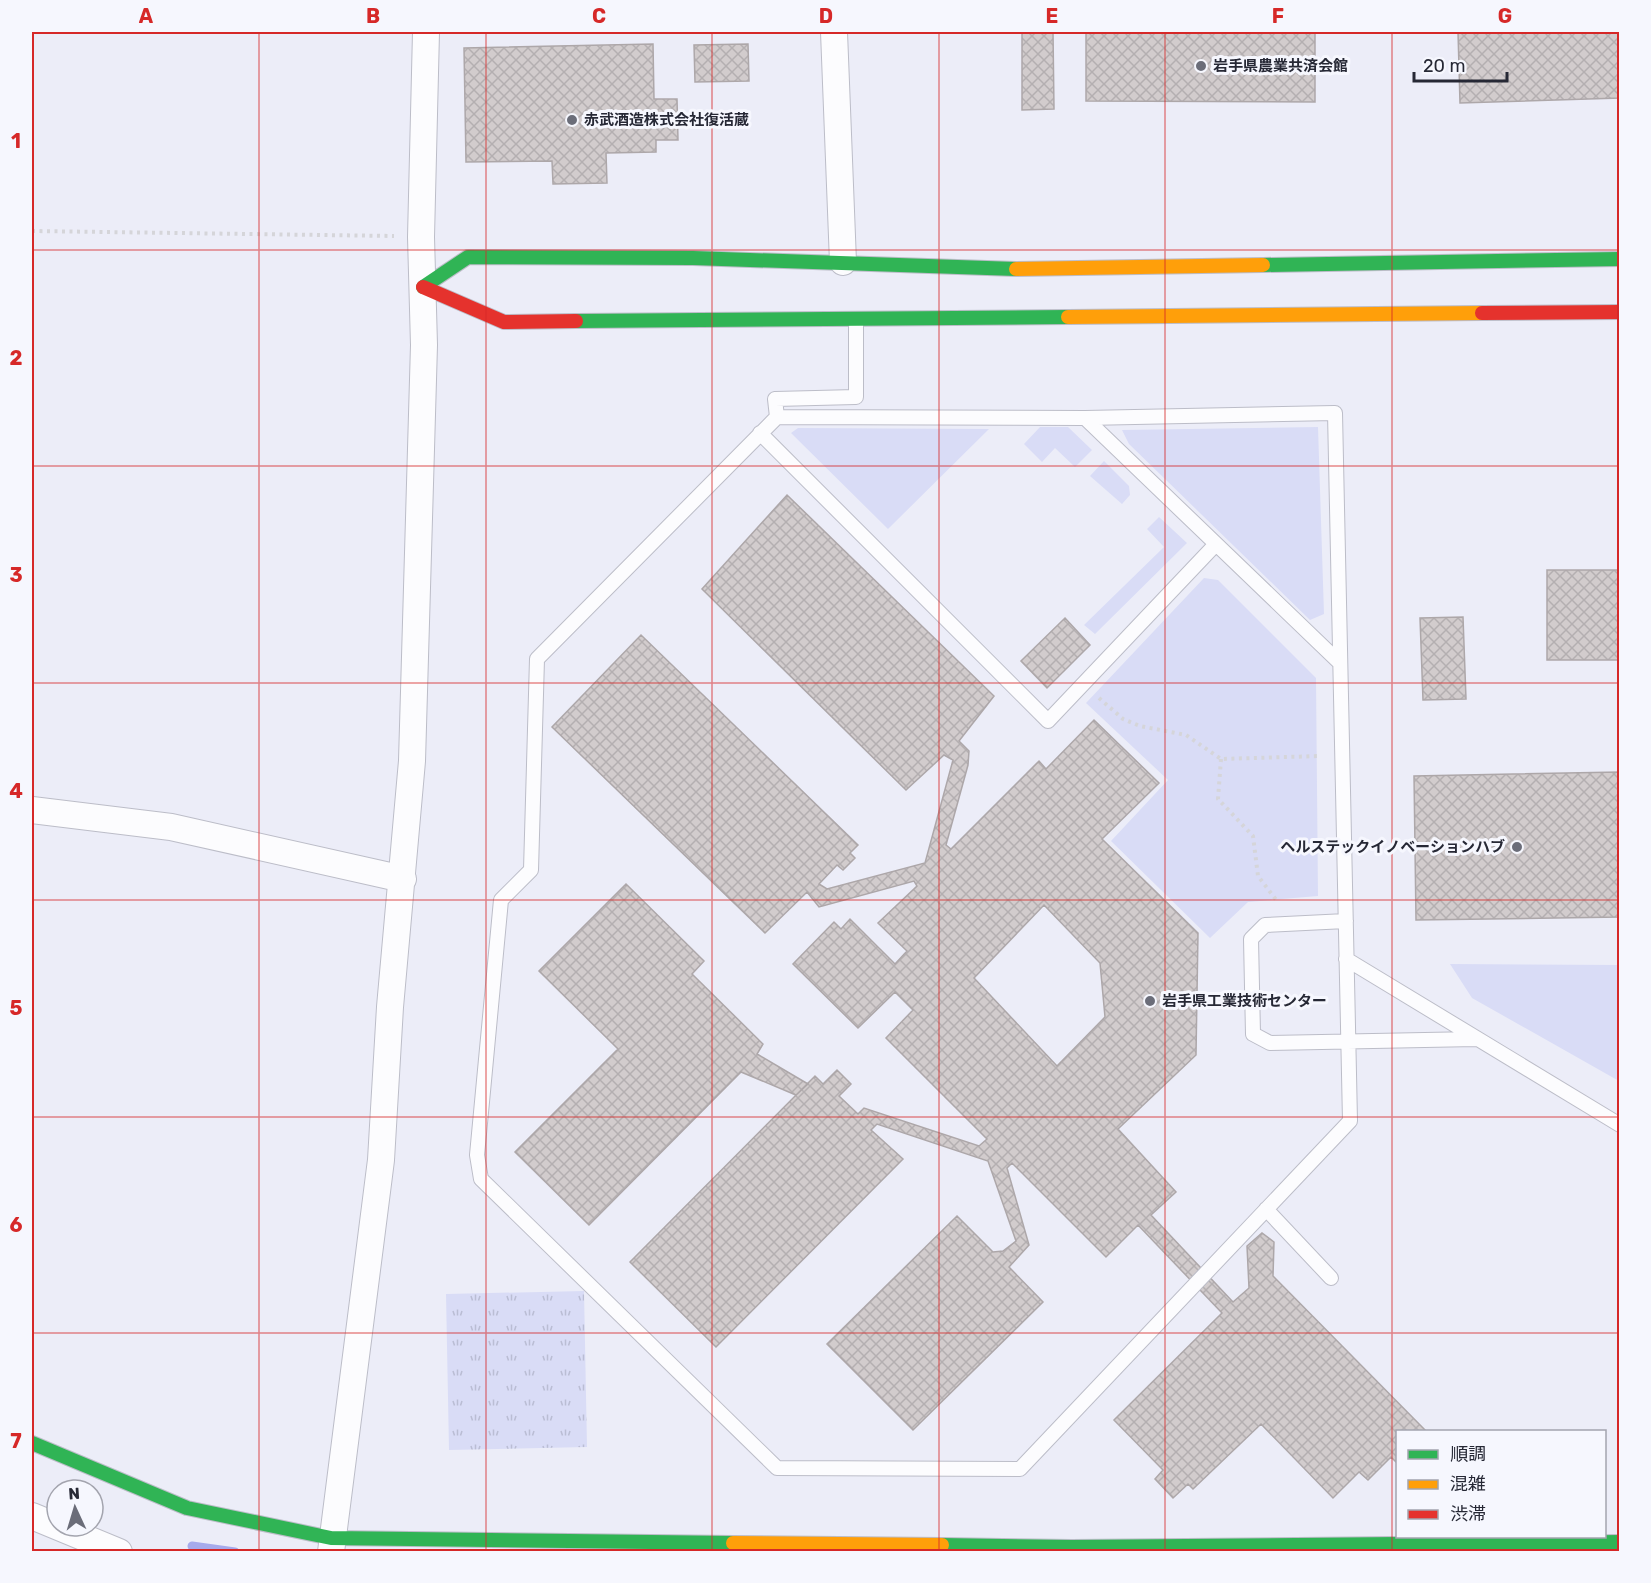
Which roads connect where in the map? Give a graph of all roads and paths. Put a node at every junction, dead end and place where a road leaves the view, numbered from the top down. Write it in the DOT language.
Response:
graph roads {
  1 [pos="426,32"];
  2 [pos="834,32"];
  3 [pos="32,231"];
  4 [pos="421,237"];
  5 [pos="1620,259"];
  6 [pos="843,262"];
  7 [pos="423,287"];
  8 [pos="1620,312"];
  9 [pos="856,319"];
  10 [pos="777,417"];
  11 [pos="1085,418"];
  12 [pos="760,433"];
  13 [pos="1216,544"];
  14 [pos="1340,663"];
  15 [pos="1082,685"];
  16 [pos="1342,755"];
  17 [pos="1221,759"];
  18 [pos="32,810"];
  19 [pos="403,879"];
  20 [pos="1346,921"];
  21 [pos="1289,924"];
  22 [pos="1347,959"];
  23 [pos="1476,1039"];
  24 [pos="1348,1043"];
  25 [pos="1620,1125"];
  26 [pos="1266,1209"];
  27 [pos="1331,1278"];
  28 [pos="32,1443"];
  29 [pos="32,1516"];
  30 [pos="1620,1542"];
  31 [pos="331,1545"];
  32 [pos="1072,1549"];
  33 [pos="119,1551"];
  1 -- 4 [label="street"];
  2 -- 6 [label="street"];
  3 -- 4 [label="path"];
  4 -- 7 [label="street"];
  5 -- 6 [label="street"];
  6 -- 7 [label="street"];
  7 -- 9 [label="street"];
  7 -- 19 [label="street"];
  8 -- 9 [label="street"];
  9 -- 10 [label="lane"];
  10 -- 11 [label="lane"];
  10 -- 12 [label="lane"];
  11 -- 13 [label="lane"];
  11 -- 14 [label="lane"];
  12 -- 15 [label="lane"];
  12 -- 26 [label="lane"];
  13 -- 14 [label="lane"];
  13 -- 15 [label="lane"];
  14 -- 16 [label="lane"];
  15 -- 17 [label="path"];
  16 -- 17 [label="path"];
  16 -- 20 [label="lane"];
  17 -- 21 [label="path"];
  18 -- 19 [label="street"];
  19 -- 31 [label="street"];
  20 -- 21 [label="lane"];
  20 -- 22 [label="lane"];
  21 -- 24 [label="lane"];
  22 -- 23 [label="lane"];
  22 -- 24 [label="lane"];
  23 -- 24 [label="lane"];
  23 -- 25 [label="lane"];
  24 -- 26 [label="lane"];
  26 -- 27 [label="lane"];
  28 -- 31 [label="street"];
  29 -- 33 [label="street"];
  30 -- 32 [label="street"];
  31 -- 32 [label="street"];
}
